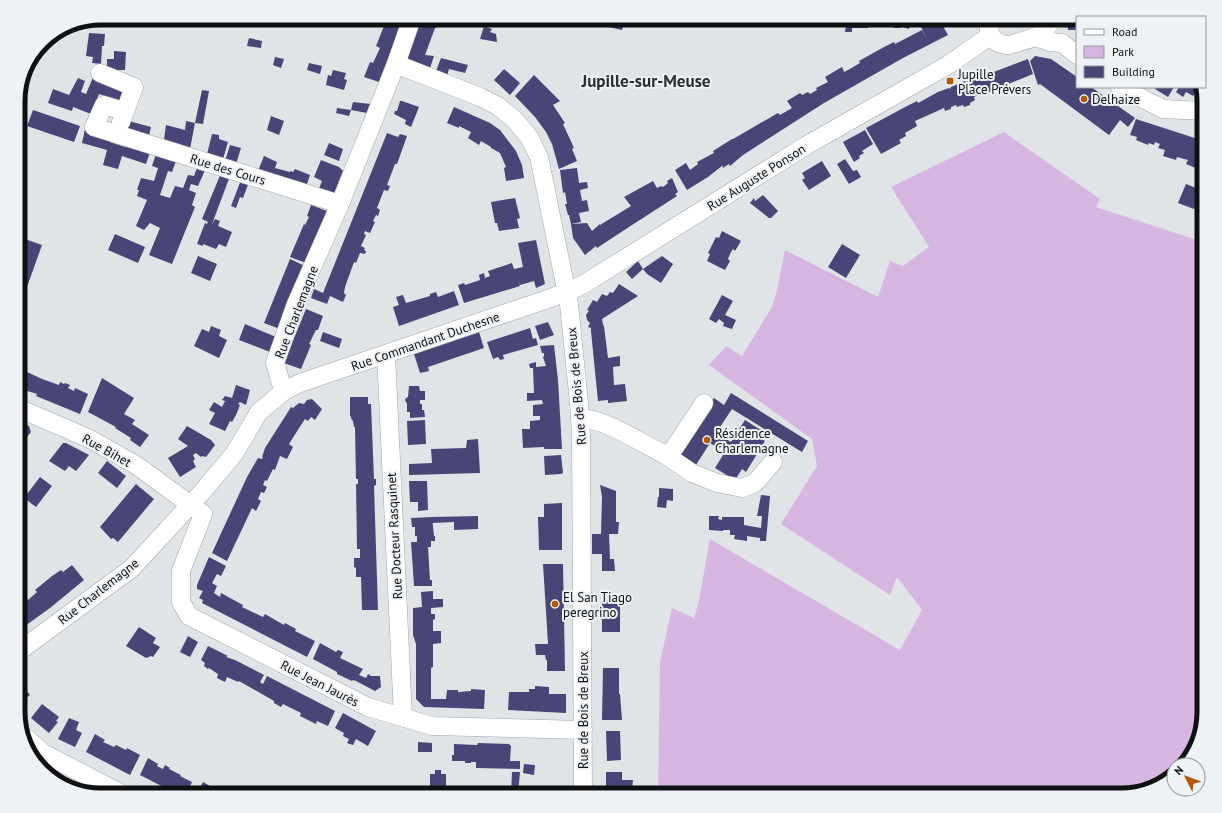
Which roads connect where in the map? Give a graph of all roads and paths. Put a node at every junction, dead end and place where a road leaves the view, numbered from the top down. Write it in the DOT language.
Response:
graph roads {
  1 [pos="410,25"];
  2 [pos="1048,25"];
  3 [pos="1053,25"];
  4 [pos="993,27"];
  5 [pos="1035,37"];
  6 [pos="1062,43"];
  7 [pos="1076,54"];
  8 [pos="396,64"];
  9 [pos="100,73"];
  10 [pos="1122,88"];
  11 [pos="124,111"];
  12 [pos="1197,111"];
  13 [pos="117,134"];
  14 [pos="340,204"];
  15 [pos="567,292"];
  16 [pos="386,354"];
  17 [pos="284,391"];
  18 [pos="704,403"];
  19 [pos="25,411"];
  20 [pos="580,418"];
  21 [pos="667,456"];
  22 [pos="773,462"];
  23 [pos="189,504"];
  24 [pos="25,647"];
  25 [pos="403,717"];
  26 [pos="583,730"];
  27 [pos="32,743"];
  28 [pos="110,788"];
  29 [pos="583,788"];
  1 -- 8 [label="street, Rue Charlemagne"];
  2 -- 5 [label="street"];
  3 -- 6 [label="street"];
  4 -- 5 [label="street"];
  4 -- 15 [label="street, Rue Auguste Ponson"];
  5 -- 6 [label="street"];
  6 -- 7 [label="street"];
  8 -- 14 [label="street, Rue Charlemagne"];
  8 -- 15 [label="street, Rue de Bois de Breux"];
  9 -- 11 [label="street"];
  10 -- 12 [label="street"];
  11 -- 13 [label="street"];
  11 -- 13 [label="street, Rue des Cours"];
  13 -- 14 [label="street, Rue des Cours"];
  14 -- 17 [label="street, Rue Charlemagne"];
  15 -- 16 [label="street, Rue Commandant Duchesne"];
  15 -- 20 [label="street, Rue de Bois de Breux"];
  16 -- 17 [label="street, Rue Commandant Duchesne"];
  16 -- 25 [label="street, Rue Docteur Rasquinet"];
  17 -- 23 [label="street, Rue Charlemagne"];
  18 -- 21 [label="street"];
  19 -- 23 [label="street, Rue Bihet"];
  20 -- 21 [label="street"];
  20 -- 26 [label="street, Rue de Bois de Breux"];
  21 -- 22 [label="street"];
  23 -- 24 [label="street, Rue Charlemagne"];
  23 -- 25 [label="street, Rue Jean Jaurès"];
  25 -- 26 [label="street, Rue Jean Jaurès"];
  26 -- 29 [label="street, Rue de Bois de Breux"];
  27 -- 28 [label="street"];
}
